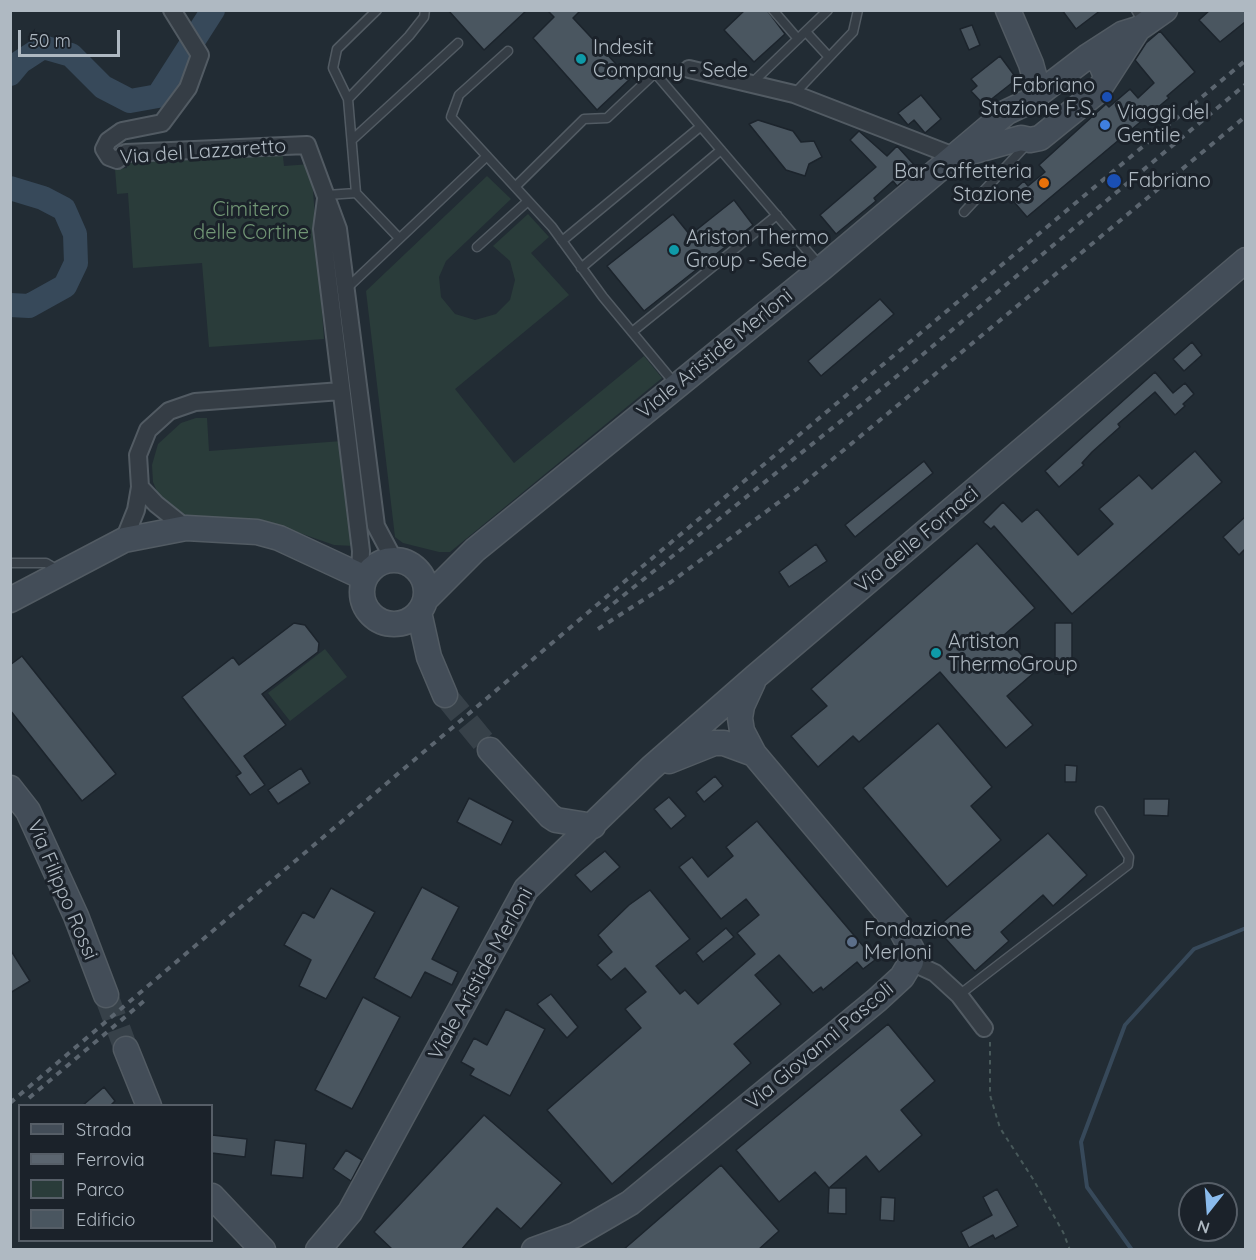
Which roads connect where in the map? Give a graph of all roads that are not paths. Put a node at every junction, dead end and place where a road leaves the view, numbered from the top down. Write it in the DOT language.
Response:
graph roads {
  1 [pos="172,10"];
  2 [pos="377,10"];
  3 [pos="425,10"];
  4 [pos="773,10"];
  5 [pos="858,10"];
  6 [pos="1008,10"];
  7 [pos="1165,10"];
  8 [pos="823,12"];
  9 [pos="1139,21"];
  10 [pos="806,32"];
  11 [pos="798,39"];
  12 [pos="458,43"];
  13 [pos="508,51"];
  14 [pos="1088,56"];
  15 [pos="829,57"];
  16 [pos="689,69"];
  17 [pos="1106,76"];
  18 [pos="751,84"];
  19 [pos="1047,87"];
  20 [pos="794,94"];
  21 [pos="348,99"];
  22 [pos="1018,108"];
  23 [pos="700,127"];
  24 [pos="353,139"];
  25 [pos="1026,139"];
  26 [pos="721,150"];
  27 [pos="487,156"];
  28 [pos="954,156"];
  29 [pos="515,187"];
  30 [pos="356,192"];
  31 [pos="327,195"];
  32 [pos="528,201"];
  33 [pos="964,212"];
  34 [pos="777,215"];
  35 [pos="399,238"];
  36 [pos="562,242"];
  37 [pos="477,247"];
  38 [pos="1245,260"];
  39 [pos="581,268"];
  40 [pos="822,268"];
  41 [pos="345,289"];
  42 [pos="632,332"];
  43 [pos="677,386"];
  44 [pos="341,391"];
  45 [pos="140,487"];
  46 [pos="186,528"];
  47 [pos="124,540"];
  48 [pos="475,550"];
  49 [pos="394,560"];
  50 [pos="10,562"];
  51 [pos="418,571"];
  52 [pos="61,572"];
  53 [pos="362,577"];
  54 [pos="10,600"];
  55 [pos="422,606"];
  56 [pos="755,677"];
  57 [pos="445,695"];
  58 [pos="490,750"];
  59 [pos="754,754"];
  60 [pos="651,768"];
  61 [pos="10,788"];
  62 [pos="1100,811"];
  63 [pos="593,826"];
  64 [pos="911,962"];
  65 [pos="106,995"];
  66 [pos="959,995"];
  67 [pos="984,1028"];
  68 [pos="126,1048"];
  69 [pos="148,1104"];
  70 [pos="213,1197"];
  71 [pos="263,1250"];
  72 [pos="318,1250"];
  73 [pos="534,1250"];
  1 -- 31 [label="street, Via del Lazzaretto"];
  2 -- 21 [label="lane"];
  3 -- 21 [label="lane"];
  4 -- 11 [label="lane"];
  5 -- 15 [label="lane"];
  6 -- 19 [label="main road"];
  7 -- 9 [label="main road"];
  8 -- 10 [label="lane"];
  9 -- 14 [label="main road, Viale Aristide Merloni"];
  9 -- 17 [label="main road"];
  10 -- 11 [label="lane"];
  10 -- 15 [label="lane"];
  11 -- 18 [label="lane"];
  12 -- 24 [label="lane"];
  13 -- 27 [label="lane"];
  14 -- 17 [label="main road"];
  14 -- 19 [label="main road, Viale Aristide Merloni"];
  15 -- 20 [label="lane"];
  16 -- 18 [label="street"];
  17 -- 25 [label="main road"];
  18 -- 20 [label="street"];
  19 -- 22 [label="main road, Viale Aristide Merloni"];
  20 -- 28 [label="street"];
  21 -- 24 [label="lane"];
  22 -- 25 [label="main road"];
  22 -- 28 [label="main road, Viale Aristide Merloni"];
  23 -- 26 [label="lane"];
  23 -- 29 [label="lane"];
  23 -- 36 [label="lane"];
  24 -- 30 [label="lane"];
  25 -- 28 [label="main road"];
  25 -- 33 [label="lane"];
  26 -- 34 [label="lane"];
  26 -- 39 [label="lane"];
  27 -- 29 [label="lane"];
  27 -- 35 [label="lane"];
  28 -- 40 [label="main road, Viale Aristide Merloni"];
  29 -- 32 [label="lane"];
  30 -- 31 [label="lane"];
  30 -- 35 [label="lane"];
  31 -- 41 [label="street, Via del Lazzaretto"];
  31 -- 44 [label="street"];
  32 -- 36 [label="lane"];
  32 -- 37 [label="lane"];
  34 -- 40 [label="lane"];
  34 -- 42 [label="lane"];
  35 -- 41 [label="lane"];
  36 -- 39 [label="lane"];
  38 -- 56 [label="main road, Via delle Fornaci"];
  39 -- 42 [label="lane"];
  40 -- 43 [label="main road, Viale Aristide Merloni"];
  41 -- 49 [label="street, Via del Lazzaretto"];
  42 -- 43 [label="lane"];
  43 -- 48 [label="main road, Viale Aristide Merloni"];
  44 -- 45 [label="street"];
  44 -- 53 [label="street"];
  45 -- 46 [label="street"];
  45 -- 47 [label="street"];
  46 -- 47 [label="main road"];
  46 -- 53 [label="main road"];
  47 -- 52 [label="main road"];
  48 -- 51 [label="main road, Viale Aristide Merloni"];
  48 -- 55 [label="main road, Viale Aristide Merloni"];
  49 -- 51 [label="main road"];
  49 -- 53 [label="main road"];
  50 -- 52 [label="lane"];
  51 -- 55 [label="main road"];
  52 -- 54 [label="main road"];
  53 -- 55 [label="main road, Viale Aristide Merloni"];
  55 -- 57 [label="main road"];
  56 -- 59 [label="main road"];
  56 -- 60 [label="main road, Via delle Fornaci"];
  58 -- 63 [label="main road"];
  59 -- 60 [label="main road"];
  59 -- 64 [label="main road"];
  60 -- 63 [label="main road, Via delle Fornaci"];
  61 -- 65 [label="main road, Via Filippo Rossi"];
  62 -- 66 [label="lane"];
  63 -- 72 [label="main road, Viale Aristide Merloni"];
  64 -- 66 [label="street"];
  64 -- 73 [label="main road, Via Giovanni Pascoli"];
  66 -- 67 [label="street"];
  68 -- 69 [label="main road"];
  70 -- 71 [label="main road"];
}
